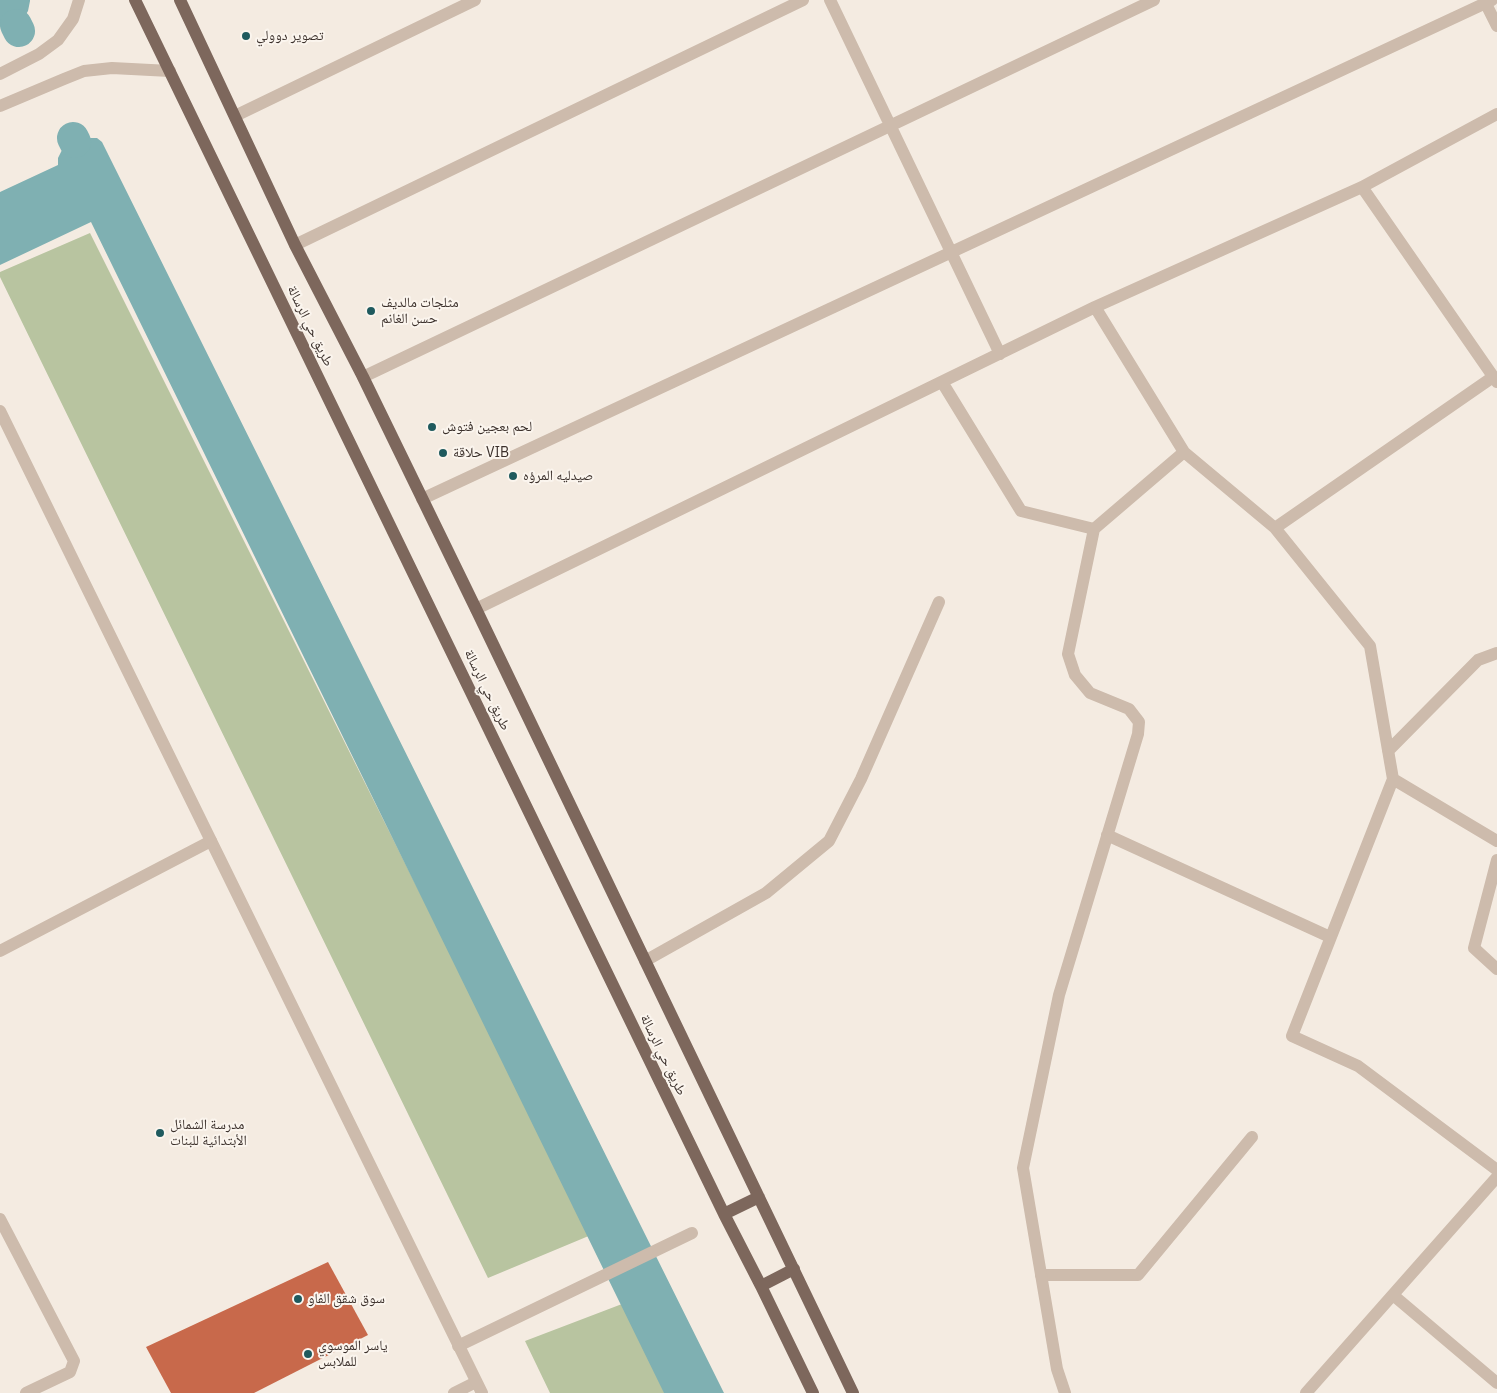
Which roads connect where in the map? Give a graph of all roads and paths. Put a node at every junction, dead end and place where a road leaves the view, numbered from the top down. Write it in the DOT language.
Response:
graph roads {
  1 [pos="79,0"];
  2 [pos="135,0"];
  3 [pos="180,0"];
  4 [pos="475,0"];
  5 [pos="803,0"];
  6 [pos="830,0"];
  7 [pos="1154,0"];
  8 [pos="1488,1"];
  9 [pos="1497,26"];
  10 [pos="170,72"];
  11 [pos="0,74"];
  12 [pos="0,106"];
  13 [pos="1497,114"];
  14 [pos="234,116"];
  15 [pos="890,126"];
  16 [pos="1362,187"];
  17 [pos="295,245"];
  18 [pos="951,252"];
  19 [pos="1095,307"];
  20 [pos="1000,354"];
  21 [pos="363,377"];
  22 [pos="1495,380"];
  23 [pos="942,382"];
  24 [pos="0,411"];
  25 [pos="1184,452"];
  26 [pos="422,499"];
  27 [pos="1275,528"];
  28 [pos="1094,529"];
  29 [pos="939,602"];
  30 [pos="476,609"];
  31 [pos="1497,653"];
  32 [pos="1388,751"];
  33 [pos="1393,779"];
  34 [pos="1108,835"];
  35 [pos="1497,841"];
  36 [pos="211,842"];
  37 [pos="1497,860"];
  38 [pos="1330,937"];
  39 [pos="0,951"];
  40 [pos="645,961"];
  41 [pos="1497,969"];
  42 [pos="1252,1137"];
  43 [pos="1497,1170"];
  44 [pos="1497,1177"];
  45 [pos="759,1197"];
  46 [pos="724,1214"];
  47 [pos="0,1220"];
  48 [pos="692,1233"];
  49 [pos="794,1269"];
  50 [pos="1041,1275"];
  51 [pos="761,1286"];
  52 [pos="1393,1295"];
  53 [pos="458,1346"];
  54 [pos="1497,1383"];
  55 [pos="479,1388"];
  56 [pos="26,1393"];
  57 [pos="454,1393"];
  58 [pos="813,1393"];
  59 [pos="853,1393"];
  60 [pos="1065,1393"];
  61 [pos="1306,1393"];
  1 -- 11 [label="street"];
  2 -- 10 [label="main road, طريق حي الرسالة"];
  3 -- 14 [label="main road, طريق حي الرسالة"];
  4 -- 14 [label="street"];
  5 -- 17 [label="street"];
  6 -- 15 [label="street"];
  7 -- 15 [label="street"];
  8 -- 9 [label="street"];
  8 -- 18 [label="street"];
  10 -- 12 [label="street"];
  10 -- 46 [label="main road, طريق حي الرسالة"];
  13 -- 16 [label="street"];
  14 -- 17 [label="main road, طريق حي الرسالة"];
  15 -- 18 [label="street"];
  15 -- 21 [label="street"];
  16 -- 19 [label="street"];
  16 -- 22 [label="street"];
  17 -- 21 [label="main road, طريق حي الرسالة"];
  18 -- 20 [label="street"];
  18 -- 26 [label="street"];
  19 -- 20 [label="street"];
  19 -- 25 [label="street"];
  20 -- 23 [label="street"];
  21 -- 26 [label="main road, طريق حي الرسالة"];
  22 -- 27 [label="street"];
  23 -- 28 [label="street"];
  23 -- 30 [label="street"];
  24 -- 36 [label="street"];
  25 -- 27 [label="street"];
  25 -- 28 [label="street"];
  26 -- 30 [label="main road, طريق حي الرسالة"];
  27 -- 32 [label="street"];
  28 -- 34 [label="street"];
  29 -- 40 [label="street"];
  30 -- 40 [label="main road, طريق حي الرسالة"];
  31 -- 32 [label="street"];
  32 -- 33 [label="street"];
  33 -- 35 [label="street"];
  33 -- 38 [label="street"];
  34 -- 38 [label="street"];
  34 -- 50 [label="street"];
  36 -- 39 [label="street"];
  36 -- 53 [label="street"];
  37 -- 41 [label="street"];
  38 -- 43 [label="street"];
  40 -- 45 [label="main road, طريق حي الرسالة"];
  42 -- 50 [label="street"];
  44 -- 52 [label="street"];
  45 -- 46 [label="main road"];
  45 -- 49 [label="main road, طريق حي الرسالة"];
  46 -- 51 [label="main road, طريق حي الرسالة"];
  47 -- 56 [label="street"];
  48 -- 53 [label="street"];
  49 -- 51 [label="main road"];
  49 -- 59 [label="main road, طريق حي الرسالة"];
  50 -- 60 [label="street"];
  51 -- 58 [label="main road, طريق حي الرسالة"];
  52 -- 54 [label="street"];
  52 -- 61 [label="street"];
  53 -- 55 [label="street"];
  55 -- 57 [label="street"];
}
